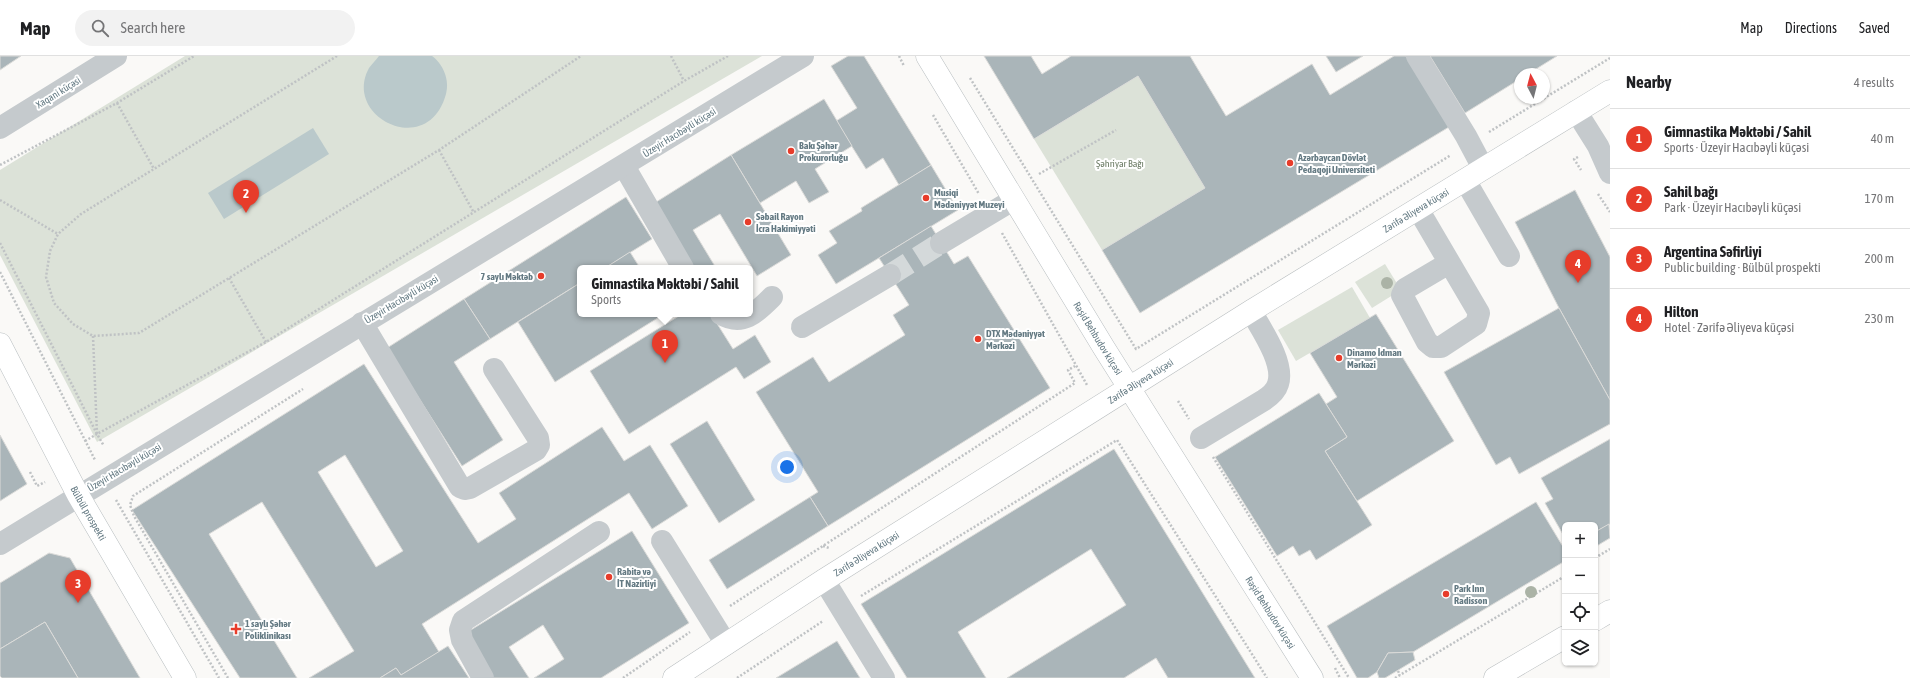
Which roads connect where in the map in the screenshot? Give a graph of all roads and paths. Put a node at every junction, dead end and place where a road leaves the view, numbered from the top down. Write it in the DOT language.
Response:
graph roads {
  1 [pos="116,56"];
  2 [pos="194,56"];
  3 [pos="337,56"];
  4 [pos="581,56"];
  5 [pos="671,56"];
  6 [pos="728,56"];
  7 [pos="803,56"];
  8 [pos="898,56"];
  9 [pos="926,56"];
  10 [pos="1418,56"];
  11 [pos="1610,58"];
  12 [pos="907,70"];
  13 [pos="969,76"];
  14 [pos="684,81"];
  15 [pos="1610,90"];
  16 [pos="117,103"];
  17 [pos="931,111"];
  18 [pos="1576,111"];
  19 [pos="0,128"];
  20 [pos="1116,130"];
  21 [pos="1470,144"];
  22 [pos="439,150"];
  23 [pos="0,165"];
  24 [pos="624,166"];
  25 [pos="154,169"];
  26 [pos="1610,173"];
  27 [pos="1039,174"];
  28 [pos="1474,174"];
  29 [pos="0,200"];
  30 [pos="1013,200"];
  31 [pos="1418,209"];
  32 [pos="474,213"];
  33 [pos="991,213"];
  34 [pos="58,234"];
  35 [pos="0,243"];
  36 [pos="942,243"];
  37 [pos="1509,256"];
  38 [pos="1449,263"];
  39 [pos="681,265"];
  40 [pos="0,272"];
  41 [pos="890,275"];
  42 [pos="229,278"];
  43 [pos="772,297"];
  44 [pos="1251,311"];
  45 [pos="753,314"];
  46 [pos="726,317"];
  47 [pos="747,317"];
  48 [pos="362,323"];
  49 [pos="802,327"];
  50 [pos="93,336"];
  51 [pos="266,342"];
  52 [pos="0,344"];
  53 [pos="1075,366"];
  54 [pos="494,369"];
  55 [pos="308,387"];
  56 [pos="1130,388"];
  57 [pos="1081,390"];
  58 [pos="1178,401"];
  59 [pos="97,434"];
  60 [pos="1201,438"];
  61 [pos="85,441"];
  62 [pos="104,446"];
  63 [pos="91,454"];
  64 [pos="30,472"];
  65 [pos="37,486"];
  66 [pos="78,495"];
  67 [pos="119,506"];
  68 [pos="599,532"];
  69 [pos="662,541"];
  70 [pos="0,544"];
  71 [pos="823,546"];
  72 [pos="830,548"];
  73 [pos="1610,549"];
  74 [pos="1598,556"];
  75 [pos="1562,578"];
  76 [pos="824,580"];
  77 [pos="841,609"];
  78 [pos="1610,611"];
  79 [pos="710,618"];
  80 [pos="1598,618"];
  81 [pos="1562,639"];
  82 [pos="726,644"];
  83 [pos="1338,659"];
  84 [pos="1398,671"];
  85 [pos="1400,675"];
  86 [pos="185,678"];
  87 [pos="219,678"];
  88 [pos="228,678"];
  89 [pos="483,678"];
  90 [pos="623,678"];
  91 [pos="674,678"];
  92 [pos="737,678"];
  93 [pos="884,678"];
  94 [pos="1267,678"];
  95 [pos="1312,678"];
  96 [pos="1340,678"];
  97 [pos="1349,678"];
  98 [pos="1395,678"];
  99 [pos="1495,678"];
  1 -- 19 [label="street, Xaqani küçəsi"];
  2 -- 16 [label="path"];
  3 -- 25 [label="path"];
  4 -- 22 [label="path"];
  5 -- 14 [label="path"];
  6 -- 14 [label="path"];
  7 -- 24 [label="street, Üzeyir Hacıbəyli küçəsi"];
  8 -- 12 [label="path"];
  9 -- 30 [label="main road, Rəşid Behbudov küçəsi"];
  10 -- 21 [label="street"];
  11 -- 21 [label="path"];
  13 -- 21 [label="path"];
  14 -- 32 [label="path"];
  15 -- 18 [label="main road, Zərifə Əliyeva küçəsi"];
  16 -- 23 [label="path"];
  16 -- 25 [label="path"];
  17 -- 33 [label="path"];
  18 -- 26 [label="street"];
  18 -- 28 [label="main road, Zərifə Əliyeva küçəsi"];
  20 -- 27 [label="path"];
  21 -- 28 [label="street"];
  22 -- 32 [label="path"];
  22 -- 42 [label="path"];
  24 -- 39 [label="street"];
  24 -- 48 [label="street, Üzeyir Hacıbəyli küçəsi"];
  25 -- 34 [label="path"];
  28 -- 31 [label="main road, Zərifə Əliyeva küçəsi"];
  28 -- 37 [label="street"];
  29 -- 34 [label="path"];
  30 -- 33 [label="street"];
  30 -- 56 [label="main road, Rəşid Behbudov küçəsi"];
  31 -- 38 [label="street"];
  31 -- 44 [label="main road, Zərifə Əliyeva küçəsi"];
  32 -- 51 [label="path"];
  33 -- 36 [label="street"];
  33 -- 53 [label="path"];
  34 -- 50 [label="path"];
  35 -- 59 [label="path"];
  40 -- 61 [label="path"];
  41 -- 49 [label="street"];
  42 -- 50 [label="path"];
  42 -- 51 [label="path"];
  43 -- 45 [label="street"];
  44 -- 56 [label="main road, Zərifə Əliyeva küçəsi"];
  44 -- 60 [label="street"];
  46 -- 47 [label="street"];
  48 -- 54 [label="street"];
  48 -- 66 [label="street, Üzeyir Hacıbəyli küçəsi"];
  50 -- 59 [label="path"];
  51 -- 59 [label="path"];
  52 -- 66 [label="main road, Bülbül prospekti"];
  53 -- 57 [label="path"];
  53 -- 71 [label="path"];
  55 -- 88 [label="path"];
  56 -- 76 [label="main road, Zərifə Əliyeva küçəsi"];
  56 -- 95 [label="main road, Rəşid Behbudov küçəsi"];
  58 -- 60 [label="path"];
  59 -- 61 [label="path"];
  59 -- 62 [label="path"];
  60 -- 83 [label="path"];
  61 -- 63 [label="path"];
  64 -- 65 [label="path"];
  66 -- 70 [label="street, Üzeyir Hacıbəyli küçəsi"];
  66 -- 86 [label="main road, Bülbül prospekti"];
  67 -- 87 [label="path"];
  68 -- 89 [label="street"];
  69 -- 79 [label="street"];
  71 -- 72 [label="path"];
  71 -- 79 [label="path"];
  73 -- 74 [label="path"];
  75 -- 85 [label="path"];
  76 -- 77 [label="street"];
  76 -- 82 [label="main road, Zərifə Əliyeva küçəsi"];
  77 -- 92 [label="path"];
  77 -- 93 [label="street"];
  77 -- 94 [label="path"];
  78 -- 80 [label="main road"];
  79 -- 82 [label="street"];
  79 -- 90 [label="path"];
  81 -- 99 [label="main road"];
  82 -- 91 [label="main road, Zərifə Əliyeva küçəsi"];
  83 -- 96 [label="path"];
  83 -- 97 [label="path"];
  84 -- 85 [label="path"];
  85 -- 98 [label="path"];
}
